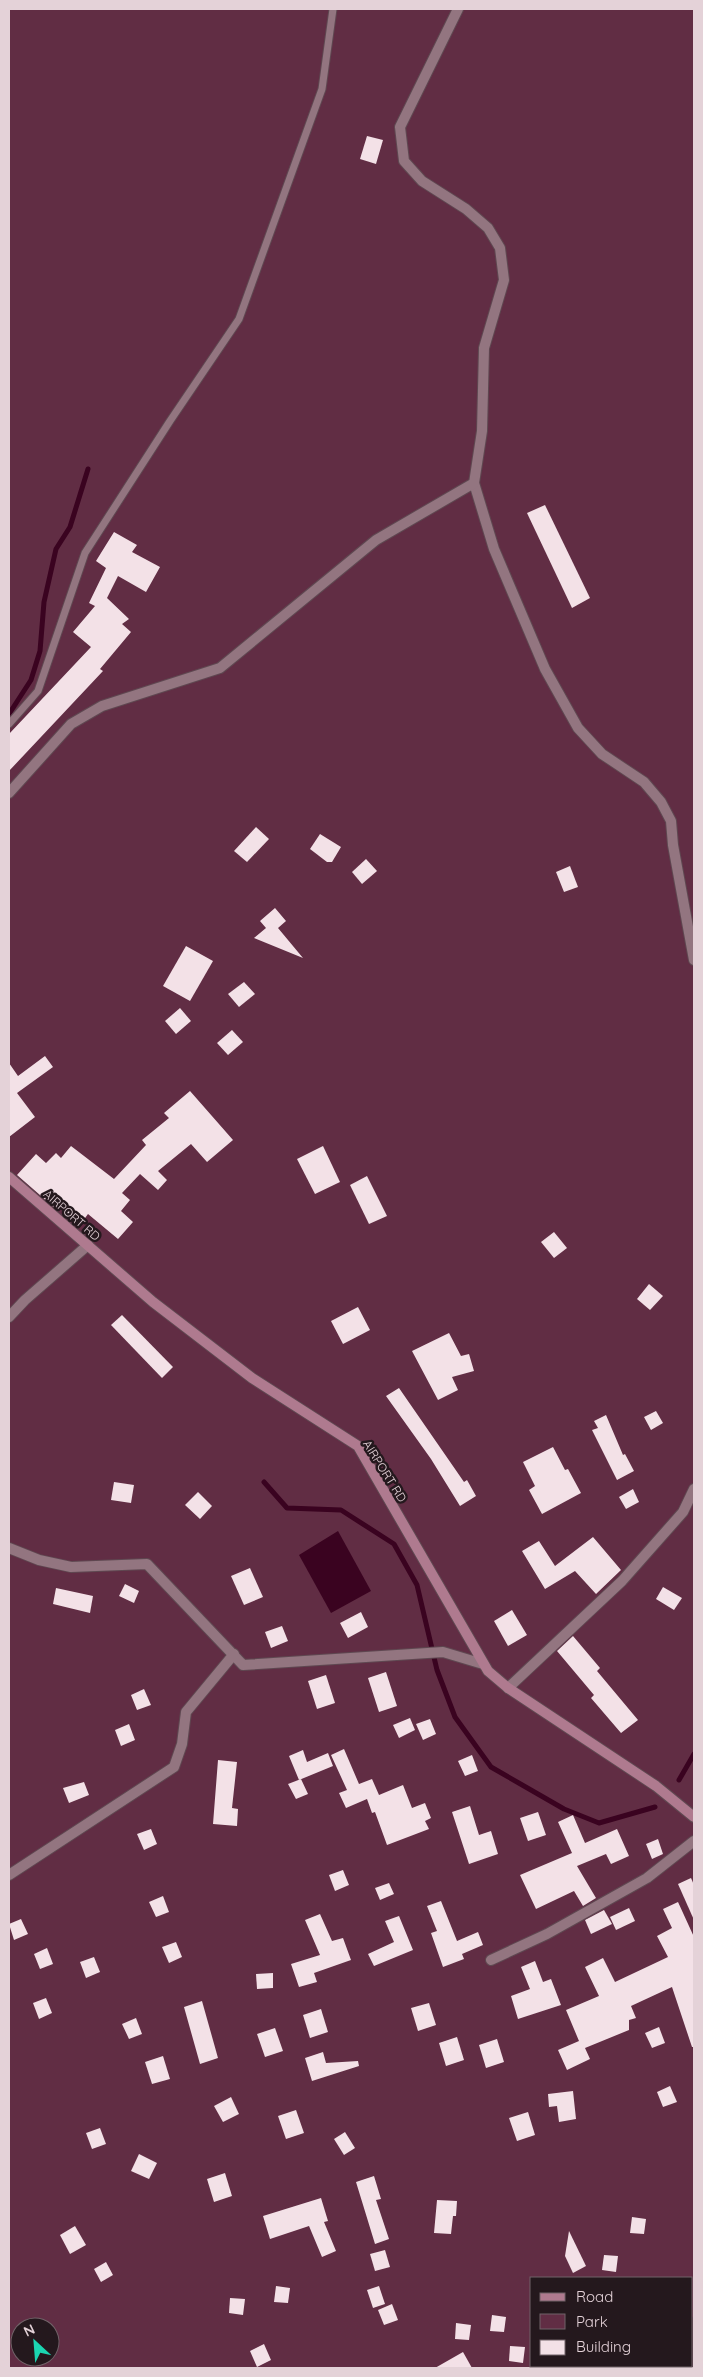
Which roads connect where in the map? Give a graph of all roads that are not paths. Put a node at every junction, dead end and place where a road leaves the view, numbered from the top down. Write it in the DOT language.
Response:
graph roads {
  1 [pos="333,9"];
  2 [pos="458,9"];
  3 [pos="474,483"];
  4 [pos="9,724"];
  5 [pos="9,792"];
  6 [pos="694,960"];
  7 [pos="9,1176"];
  8 [pos="88,1245"];
  9 [pos="9,1317"];
  10 [pos="694,1489"];
  11 [pos="9,1548"];
  12 [pos="234,1654"];
  13 [pos="483,1664"];
  14 [pos="508,1688"];
  15 [pos="694,1817"];
  16 [pos="694,1840"];
  17 [pos="9,1875"];
  18 [pos="491,1960"];
  1 -- 4 [label="lane"];
  2 -- 3 [label="street"];
  3 -- 5 [label="street"];
  3 -- 6 [label="street"];
  7 -- 8 [label="main road, AIRPORT RD"];
  8 -- 9 [label="street"];
  8 -- 13 [label="main road, AIRPORT RD"];
  10 -- 14 [label="street"];
  11 -- 12 [label="street"];
  12 -- 13 [label="street"];
  12 -- 17 [label="street"];
  13 -- 14 [label="main road, AIRPORT RD"];
  14 -- 15 [label="main road, AIRPORT RD"];
  16 -- 18 [label="street"];
}
